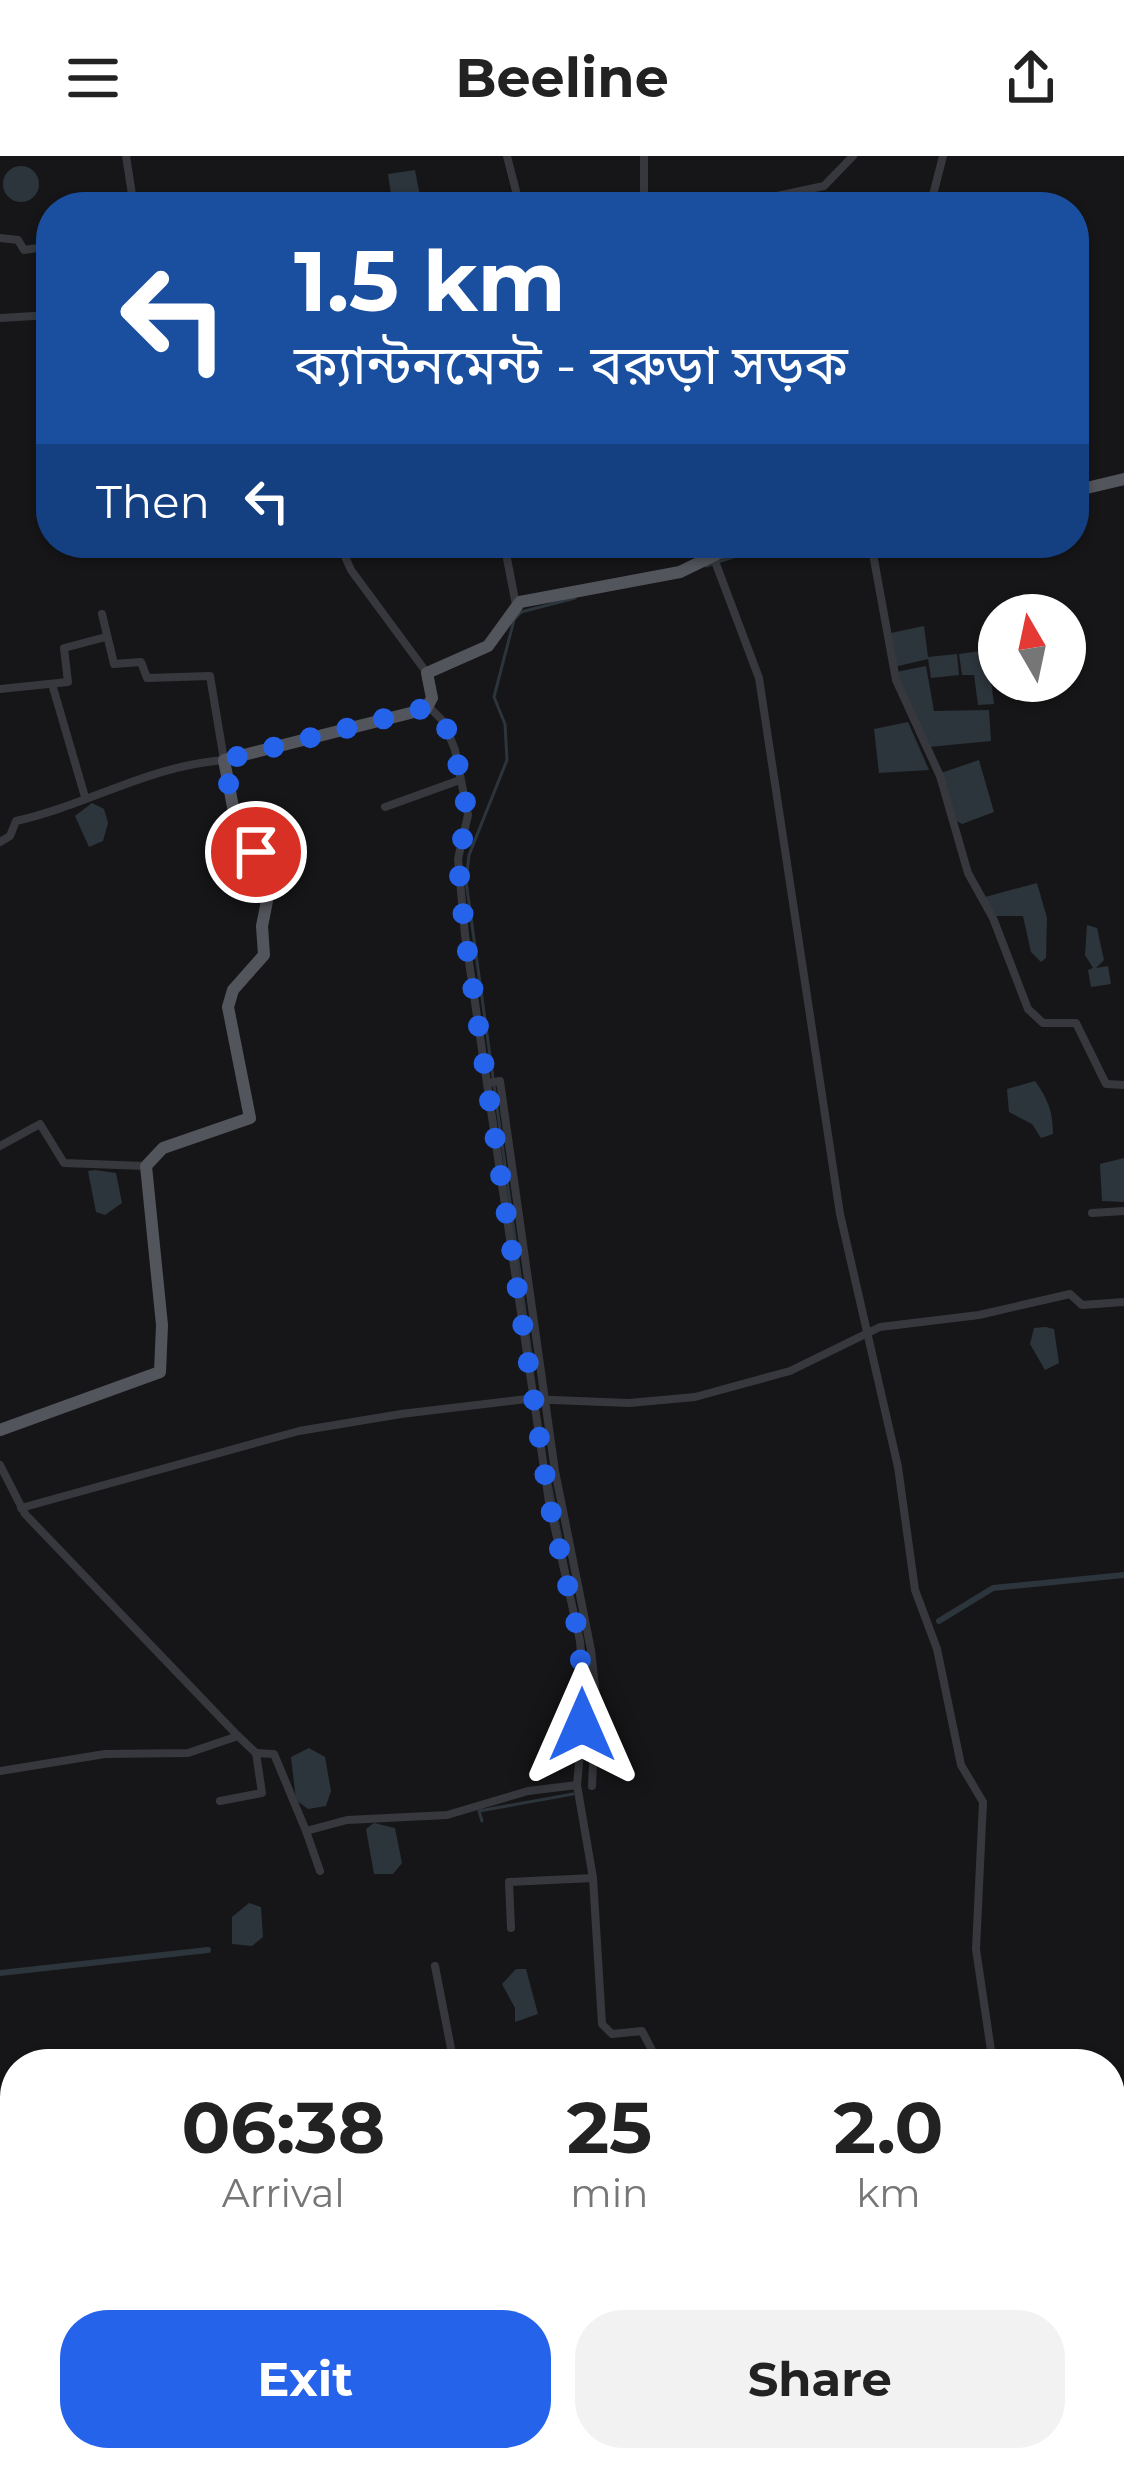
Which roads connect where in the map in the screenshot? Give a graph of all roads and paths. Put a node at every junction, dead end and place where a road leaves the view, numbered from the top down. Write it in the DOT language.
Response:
graph roads {
  1 [pos="126,156"];
  2 [pos="507,156"];
  3 [pos="644,156"];
  4 [pos="853,156"];
  5 [pos="943,156"];
  6 [pos="132,192"];
  7 [pos="516,192"];
  8 [pos="644,192"];
  9 [pos="796,192"];
  10 [pos="934,192"];
  11 [pos="0,238"];
  12 [pos="36,248"];
  13 [pos="36,316"];
  14 [pos="0,318"];
  15 [pos="1124,479"];
  16 [pos="1089,487"];
  17 [pos="346,558"];
  18 [pos="507,558"];
  19 [pos="708,558"];
  20 [pos="717,558"];
  21 [pos="874,558"];
  22 [pos="516,605"];
  23 [pos="102,614"];
  24 [pos="106,637"];
  25 [pos="427,674"];
  26 [pos="52,683"];
  27 [pos="0,688"];
  28 [pos="429,707"];
  29 [pos="224,760"];
  30 [pos="460,780"];
  31 [pos="86,797"];
  32 [pos="385,807"];
  33 [pos="0,842"];
  34 [pos="1124,1085"];
  35 [pos="0,1146"];
  36 [pos="146,1166"];
  37 [pos="1124,1211"];
  38 [pos="1092,1213"];
  39 [pos="1124,1302"];
  40 [pos="868,1332"];
  41 [pos="539,1400"];
  42 [pos="0,1430"];
  43 [pos="0,1465"];
  44 [pos="21,1508"];
  45 [pos="238,1736"];
  46 [pos="256,1753"];
  47 [pos="0,1771"];
  48 [pos="592,1786"];
  49 [pos="578,1789"];
  50 [pos="220,1801"];
  51 [pos="306,1831"];
  52 [pos="320,1871"];
  53 [pos="593,1878"];
  54 [pos="511,1928"];
  55 [pos="435,1966"];
  56 [pos="451,2049"];
  57 [pos="651,2049"];
  58 [pos="990,2049"];
  1 -- 6 [label="street"];
  2 -- 7 [label="street"];
  3 -- 8 [label="street"];
  4 -- 9 [label="street"];
  5 -- 10 [label="street"];
  11 -- 12 [label="street"];
  13 -- 14 [label="street"];
  15 -- 16 [label="main road"];
  17 -- 25 [label="street"];
  18 -- 22 [label="street"];
  19 -- 22 [label="main road"];
  20 -- 40 [label="street"];
  21 -- 34 [label="street"];
  22 -- 25 [label="main road"];
  23 -- 24 [label="street"];
  24 -- 26 [label="street"];
  24 -- 29 [label="street"];
  25 -- 28 [label="main road"];
  26 -- 27 [label="street"];
  26 -- 31 [label="street"];
  28 -- 29 [label="main road"];
  28 -- 30 [label="street"];
  29 -- 31 [label="street"];
  29 -- 36 [label="main road"];
  30 -- 32 [label="street"];
  30 -- 41 [label="street"];
  31 -- 33 [label="street"];
  35 -- 36 [label="street"];
  36 -- 42 [label="main road"];
  37 -- 38 [label="street"];
  39 -- 40 [label="street"];
  40 -- 41 [label="street"];
  40 -- 58 [label="street"];
  41 -- 44 [label="street"];
  41 -- 48 [label="street"];
  41 -- 49 [label="street"];
  43 -- 44 [label="street"];
  44 -- 45 [label="street"];
  45 -- 46 [label="street"];
  45 -- 47 [label="street"];
  46 -- 50 [label="street"];
  46 -- 51 [label="street"];
  49 -- 51 [label="street"];
  49 -- 53 [label="street"];
  51 -- 52 [label="street"];
  53 -- 54 [label="street"];
  53 -- 57 [label="street"];
  55 -- 56 [label="street"];
}
